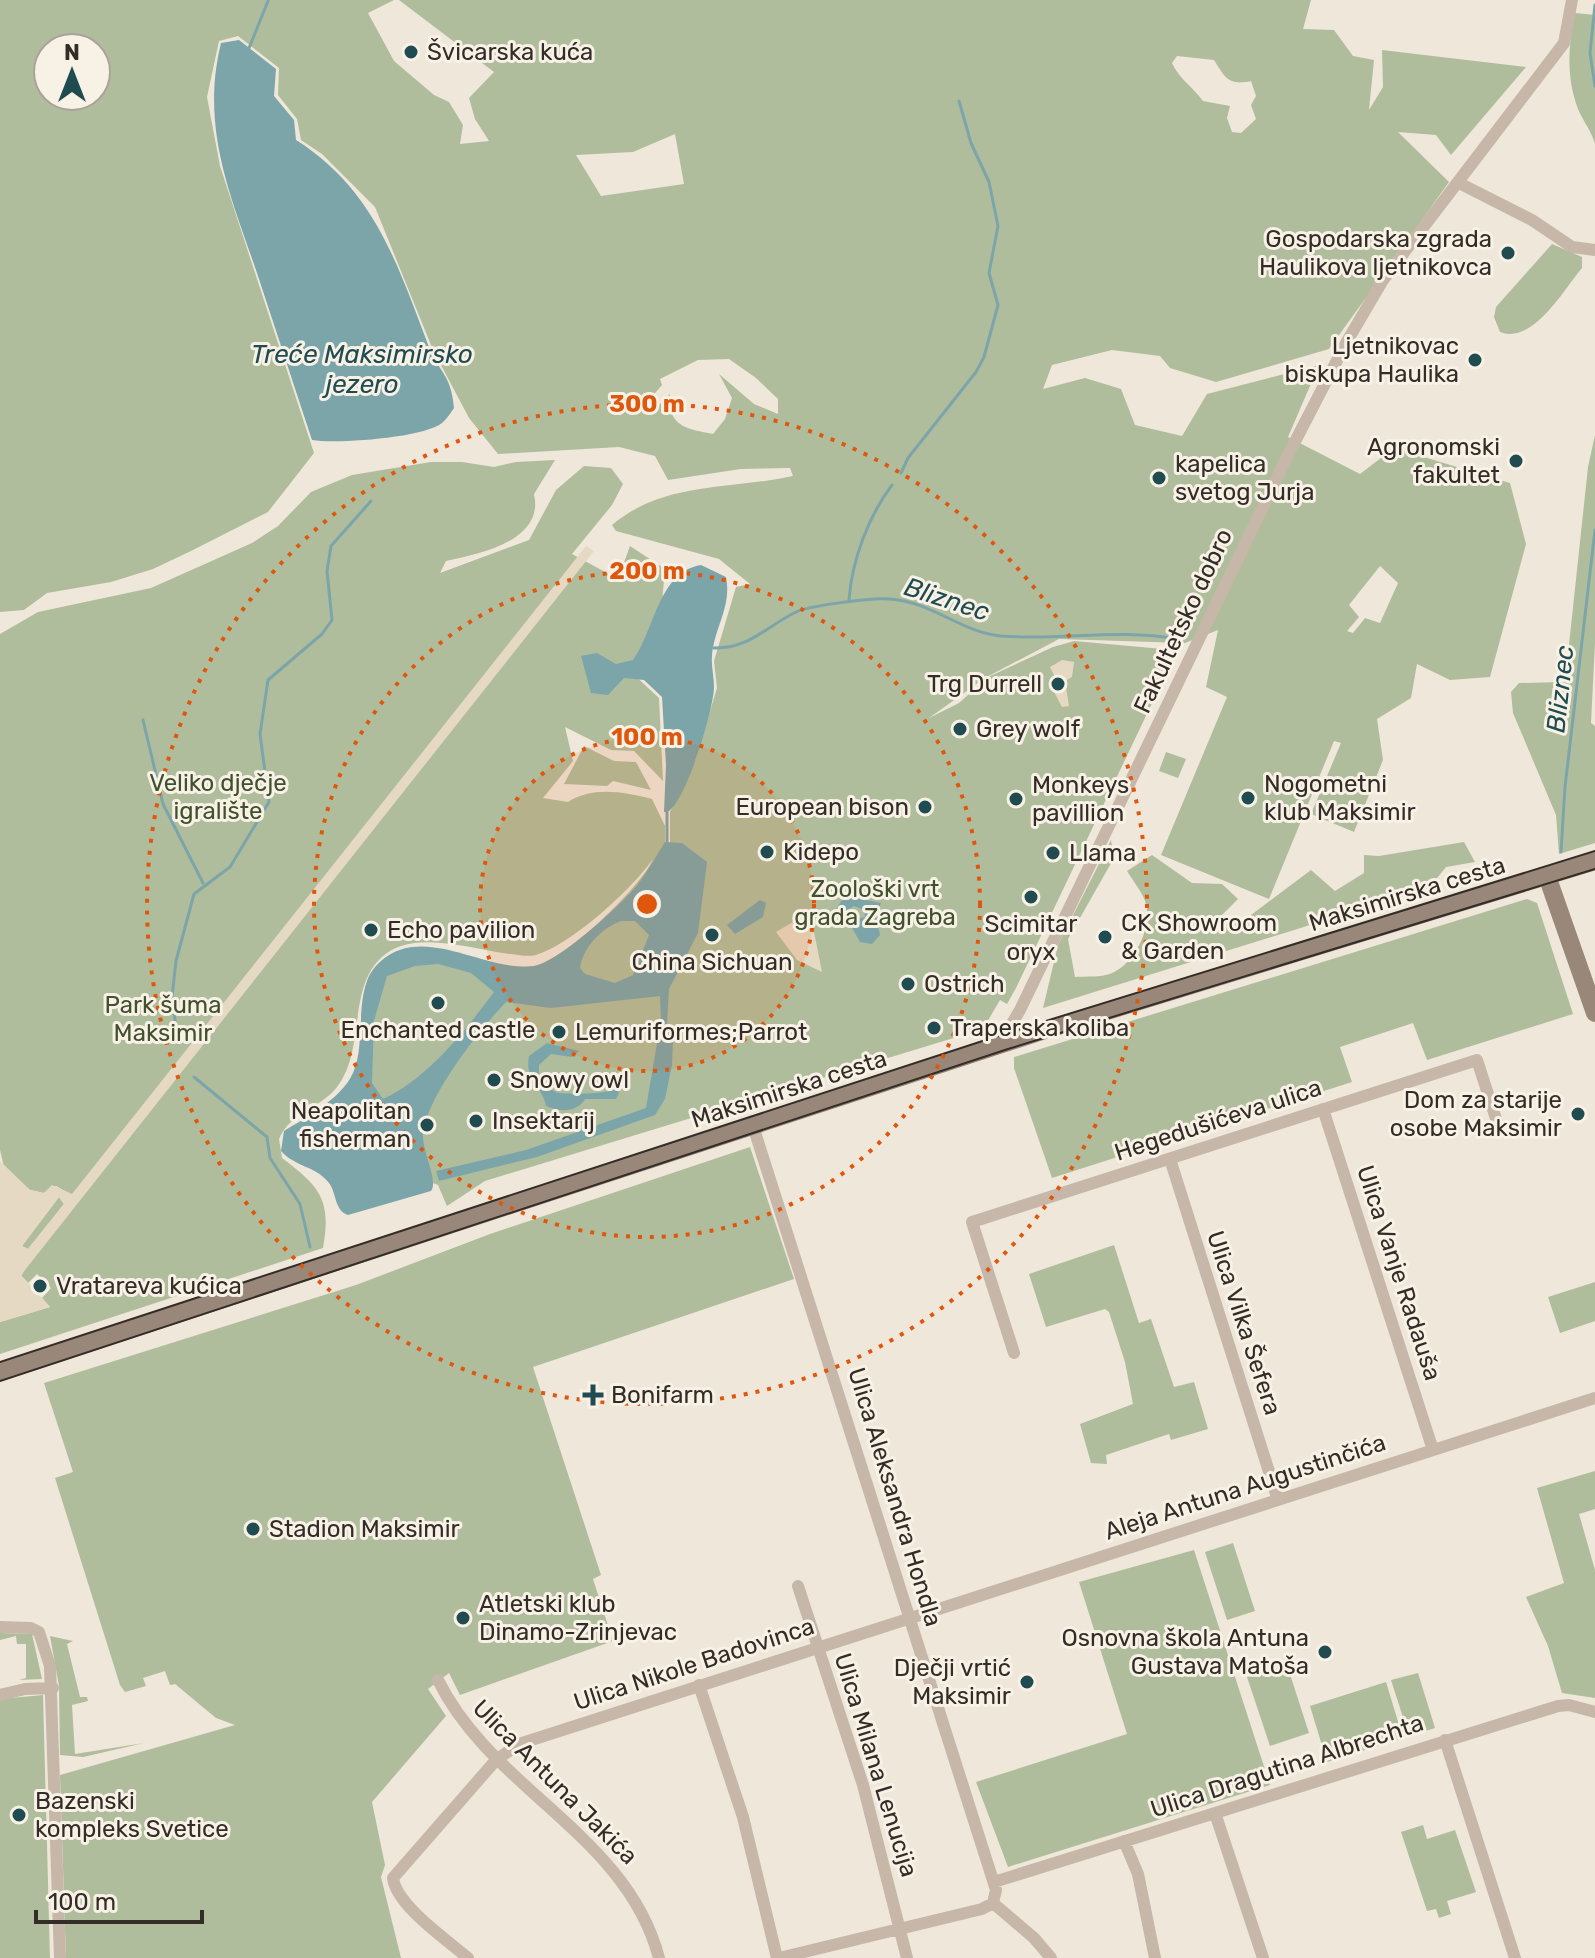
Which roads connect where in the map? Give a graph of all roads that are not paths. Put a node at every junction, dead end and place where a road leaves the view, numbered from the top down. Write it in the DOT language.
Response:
graph roads {
  1 [pos="1572,0"];
  2 [pos="1459,183"];
  3 [pos="1595,250"];
  4 [pos="1595,861"];
  5 [pos="1547,876"];
  6 [pos="1020,1010"];
  7 [pos="1595,1013"];
  8 [pos="1042,1031"];
  9 [pos="998,1046"];
  10 [pos="1323,1109"];
  11 [pos="753,1126"];
  12 [pos="1500,1131"];
  13 [pos="1170,1159"];
  14 [pos="1014,1353"];
  15 [pos="0,1372"];
  16 [pos="1595,1398"];
  17 [pos="1433,1450"];
  18 [pos="1278,1500"];
  19 [pos="798,1586"];
  20 [pos="909,1616"];
  21 [pos="0,1627"];
  22 [pos="817,1646"];
  23 [pos="438,1680"];
  24 [pos="699,1685"];
  25 [pos="53,1688"];
  26 [pos="0,1695"];
  27 [pos="1595,1712"];
  28 [pos="1445,1740"];
  29 [pos="496,1760"];
  30 [pos="1215,1813"];
  31 [pos="1124,1841"];
  32 [pos="994,1882"];
  33 [pos="993,1903"];
  34 [pos="900,1929"];
  35 [pos="60,1958"];
  36 [pos="468,1958"];
  37 [pos="659,1958"];
  38 [pos="778,1958"];
  39 [pos="907,1958"];
  40 [pos="1051,1958"];
  41 [pos="1155,1958"];
  42 [pos="1263,1958"];
  43 [pos="1515,1958"];
  1 -- 2 [label="street, Fakultetsko dobro"];
  2 -- 3 [label="street"];
  2 -- 6 [label="street, Fakultetsko dobro"];
  4 -- 5 [label="main road, Maksimirska cesta"];
  5 -- 7 [label="main road"];
  5 -- 8 [label="main road, Maksimirska cesta"];
  6 -- 8 [label="street"];
  6 -- 9 [label="street, Fakultetsko dobro"];
  8 -- 9 [label="main road, Maksimirska cesta"];
  9 -- 11 [label="main road, Maksimirska cesta"];
  10 -- 12 [label="street, Hegedušićeva ulica"];
  10 -- 13 [label="street, Hegedušićeva ulica"];
  10 -- 17 [label="street, Ulica Vanje Radauša"];
  11 -- 15 [label="main road, Maksimirska cesta"];
  11 -- 20 [label="street, Ulica Aleksandra Hondla"];
  13 -- 14 [label="street, Hegedušićeva ulica"];
  13 -- 18 [label="street, Ulica Vilka Šefera"];
  16 -- 17 [label="street, Aleja Antuna Augustinčića"];
  17 -- 18 [label="street, Aleja Antuna Augustinčića"];
  18 -- 20 [label="street, Aleja Antuna Augustinčića"];
  19 -- 22 [label="street, Ulica Milana Lenucija"];
  20 -- 22 [label="street, Ulica Nikole Badovinca"];
  20 -- 32 [label="street, Ulica Aleksandra Hondla"];
  21 -- 25 [label="street"];
  22 -- 24 [label="street, Ulica Nikole Badovinca"];
  22 -- 34 [label="street, Ulica Milana Lenucija"];
  23 -- 29 [label="street, Ulica Antuna Jakića"];
  24 -- 29 [label="street, Ulica Nikole Badovinca"];
  24 -- 38 [label="street"];
  25 -- 26 [label="street"];
  25 -- 35 [label="street"];
  27 -- 28 [label="street, Ulica Dragutina Albrechta"];
  28 -- 30 [label="street, Ulica Dragutina Albrechta"];
  28 -- 43 [label="street"];
  29 -- 36 [label="street, Ulica Nikole Badovinca"];
  29 -- 37 [label="street, Ulica Antuna Jakića"];
  30 -- 31 [label="street, Ulica Dragutina Albrechta"];
  30 -- 42 [label="street"];
  31 -- 32 [label="street, Ulica Dragutina Albrechta"];
  31 -- 41 [label="street"];
  32 -- 33 [label="street"];
  33 -- 34 [label="street"];
  33 -- 40 [label="street"];
  34 -- 38 [label="street"];
  34 -- 39 [label="street, Ulica Milana Lenucija"];
}
